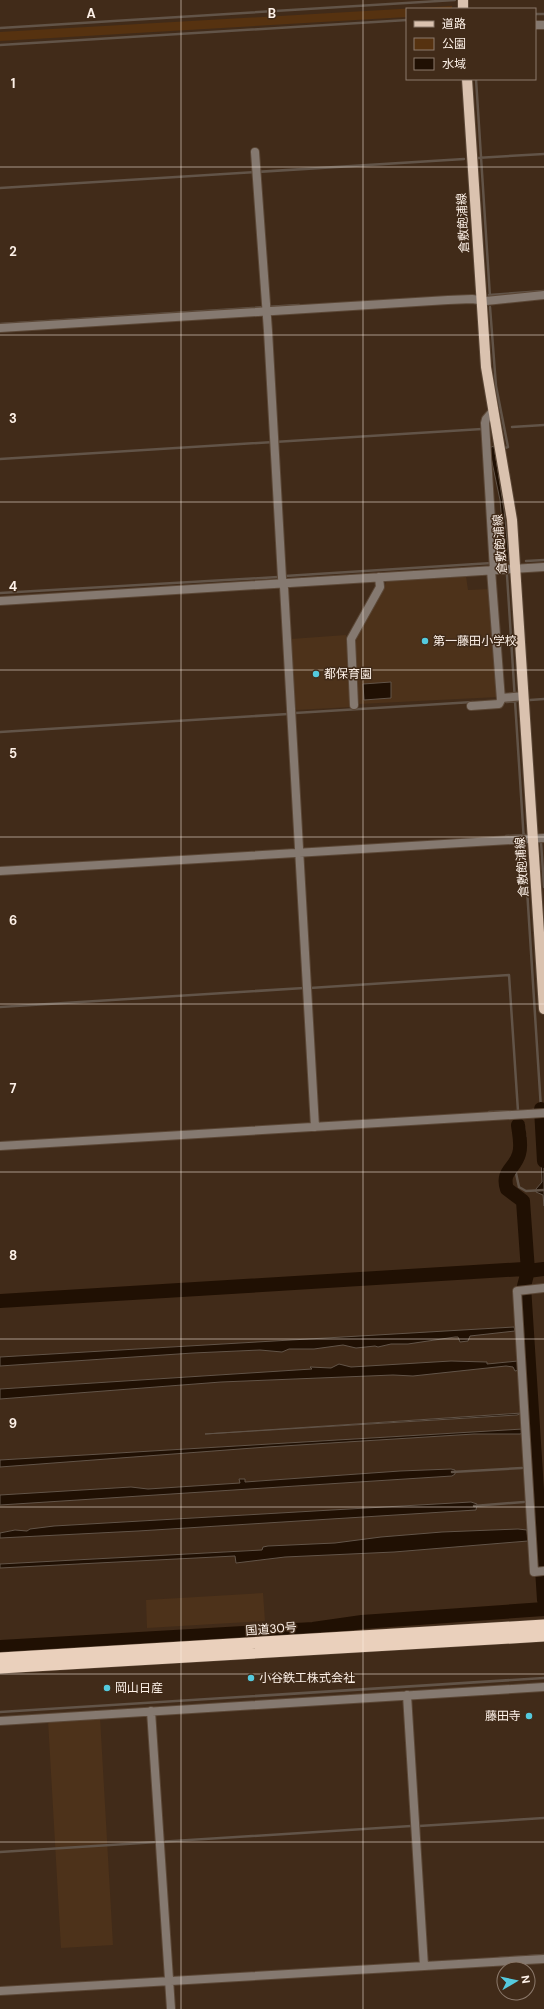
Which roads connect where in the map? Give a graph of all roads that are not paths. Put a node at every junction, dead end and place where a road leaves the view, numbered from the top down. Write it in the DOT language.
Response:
graph roads {
  1 [pos="467,80"];
  2 [pos="255,152"];
  3 [pos="544,295"];
  4 [pos="481,300"];
  5 [pos="266,308"];
  6 [pos="0,328"];
  7 [pos="492,412"];
  8 [pos="493,566"];
  9 [pos="544,567"];
  10 [pos="516,568"];
  11 [pos="379,577"];
  12 [pos="283,583"];
  13 [pos="0,601"];
  14 [pos="517,696"];
  15 [pos="501,698"];
  16 [pos="354,705"];
  17 [pos="471,706"];
  18 [pos="544,838"];
  19 [pos="527,840"];
  20 [pos="300,853"];
  21 [pos="0,871"];
  22 [pos="544,1009"];
  23 [pos="542,1114"];
  24 [pos="315,1127"];
  25 [pos="0,1146"];
  26 [pos="544,1288"];
  27 [pos="541,1572"];
  28 [pos="544,1625"];
  29 [pos="544,1636"];
  30 [pos="0,1658"];
  31 [pos="0,1668"];
  32 [pos="544,1687"];
  33 [pos="407,1695"];
  34 [pos="151,1711"];
  35 [pos="0,1720"];
  36 [pos="544,1959"];
  37 [pos="424,1966"];
  38 [pos="169,1979"];
  39 [pos="0,1991"];
  40 [pos="171,2009"];
  1 -- 4 [label="main road, 倉敷飽浦線"];
  2 -- 5 [label="street"];
  3 -- 4 [label="street"];
  4 -- 5 [label="street"];
  4 -- 7 [label="main road, 倉敷飽浦線"];
  5 -- 6 [label="street"];
  5 -- 12 [label="street"];
  7 -- 8 [label="street"];
  7 -- 10 [label="main road, 倉敷飽浦線"];
  8 -- 10 [label="street"];
  8 -- 11 [label="street"];
  8 -- 15 [label="street"];
  9 -- 10 [label="street"];
  10 -- 14 [label="main road, 倉敷飽浦線"];
  11 -- 12 [label="street"];
  11 -- 16 [label="street"];
  12 -- 13 [label="street"];
  12 -- 20 [label="street"];
  14 -- 15 [label="street"];
  14 -- 19 [label="main road, 倉敷飽浦線"];
  15 -- 17 [label="street"];
  18 -- 19 [label="street"];
  19 -- 20 [label="street"];
  19 -- 22 [label="main road, 倉敷飽浦線"];
  20 -- 21 [label="street"];
  20 -- 24 [label="street"];
  23 -- 24 [label="street"];
  24 -- 25 [label="street"];
  26 -- 27 [label="street"];
  28 -- 30 [label="highway, 国道30号"];
  29 -- 31 [label="highway, 国道30号"];
  32 -- 33 [label="street"];
  33 -- 34 [label="street"];
  33 -- 37 [label="street"];
  34 -- 35 [label="street"];
  34 -- 38 [label="street"];
  36 -- 37 [label="street"];
  37 -- 38 [label="street"];
  38 -- 39 [label="street"];
  38 -- 40 [label="street"];
}
